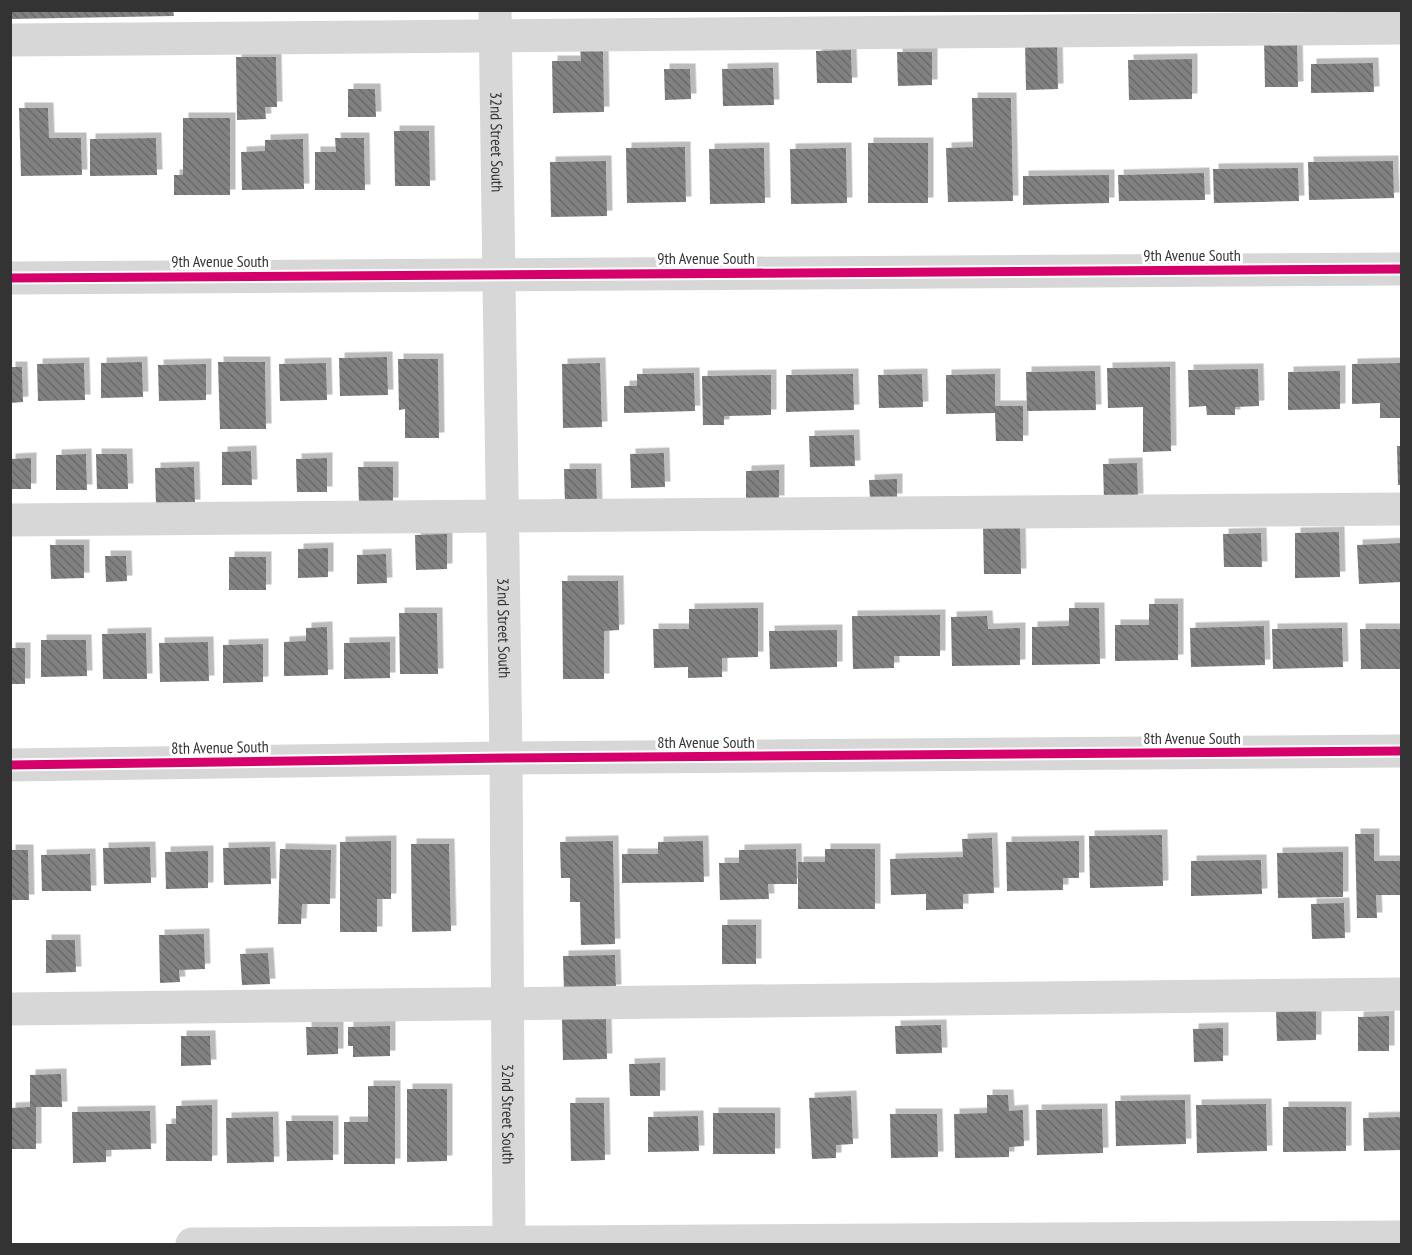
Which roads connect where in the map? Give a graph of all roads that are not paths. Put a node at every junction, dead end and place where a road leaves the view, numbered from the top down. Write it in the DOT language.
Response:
graph roads {
  1 [pos="805,21"];
  2 [pos="495,23"];
  3 [pos="1401,28"];
  4 [pos="10,40"];
  5 [pos="1401,269"];
  6 [pos="499,274"];
  7 [pos="10,278"];
  8 [pos="1401,509"];
  9 [pos="502,518"];
  10 [pos="10,520"];
  11 [pos="1401,751"];
  12 [pos="506,758"];
  13 [pos="10,765"];
  14 [pos="1401,994"];
  15 [pos="507,1004"];
  16 [pos="10,1009"];
  17 [pos="1401,1237"];
  18 [pos="1027,1242"];
  19 [pos="509,1243"];
  20 [pos="192,1245"];
  1 -- 2 [label="street"];
  1 -- 3 [label="street"];
  2 -- 4 [label="street"];
  2 -- 6 [label="street, 32nd Street South"];
  5 -- 6 [label="street, 9th Avenue South"];
  6 -- 7 [label="street, 9th Avenue South"];
  6 -- 9 [label="street, 32nd Street South"];
  8 -- 9 [label="street"];
  9 -- 10 [label="street"];
  9 -- 12 [label="street, 32nd Street South"];
  11 -- 12 [label="street, 8th Avenue South"];
  12 -- 13 [label="street, 8th Avenue South"];
  12 -- 15 [label="street, 32nd Street South"];
  14 -- 15 [label="street"];
  15 -- 16 [label="street"];
  15 -- 19 [label="street, 32nd Street South"];
  17 -- 18 [label="street"];
  18 -- 19 [label="street"];
  19 -- 20 [label="street"];
}
